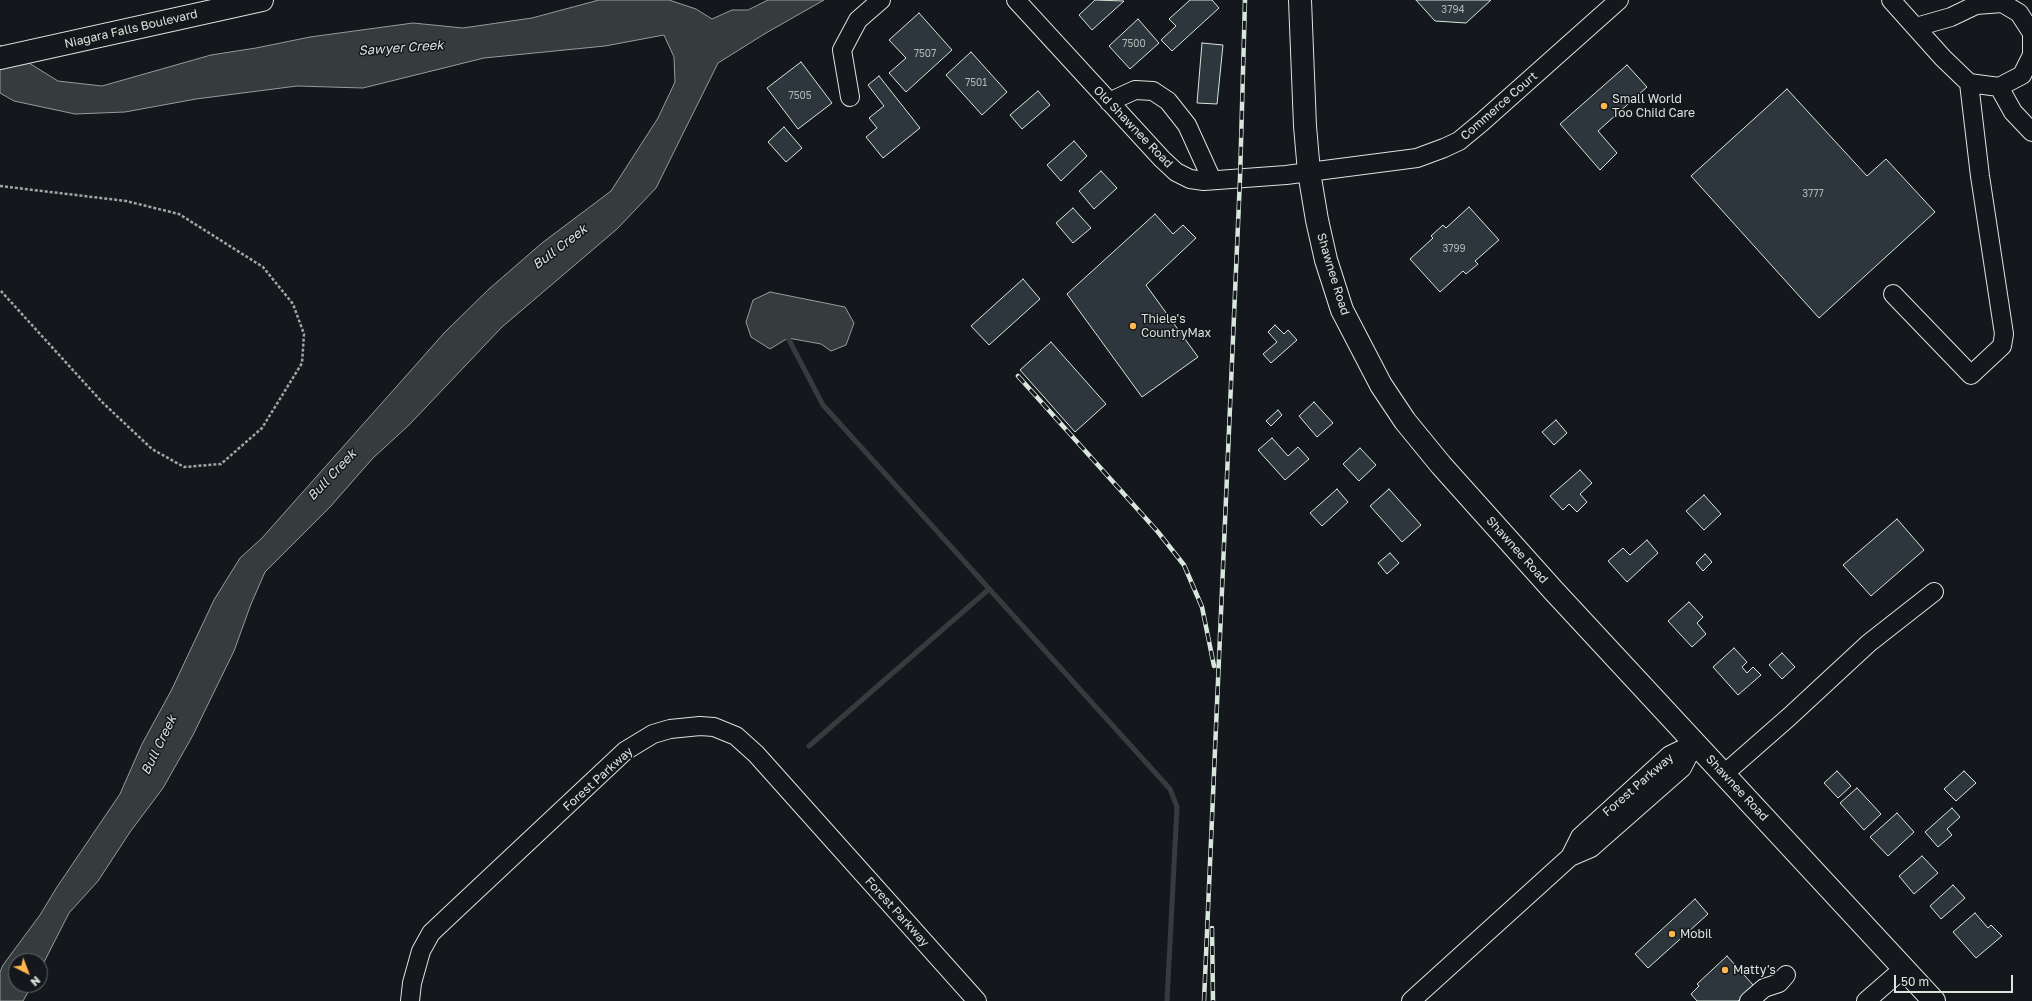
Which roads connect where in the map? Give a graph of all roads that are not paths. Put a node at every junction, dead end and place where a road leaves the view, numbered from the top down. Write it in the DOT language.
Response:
graph roads {
  1 [pos="262,0"];
  2 [pos="881,0"];
  3 [pos="1016,0"];
  4 [pos="1300,0"];
  5 [pos="1619,0"];
  6 [pos="1891,0"];
  7 [pos="1916,27"];
  8 [pos="0,58"];
  9 [pos="1969,83"];
  10 [pos="1999,87"];
  11 [pos="850,97"];
  12 [pos="1109,102"];
  13 [pos="2032,132"];
  14 [pos="1309,172"];
  15 [pos="1212,180"];
  16 [pos="1893,294"];
  17 [pos="1934,592"];
  18 [pos="1696,743"];
  19 [pos="1724,774"];
  20 [pos="1904,968"];
  21 [pos="1786,976"];
  22 [pos="410,1001"];
  23 [pos="977,1001"];
  24 [pos="1411,1001"];
  25 [pos="1749,1001"];
  26 [pos="1866,1001"];
  27 [pos="1934,1001"];
  1 -- 8 [label="main road, Niagara Falls Boulevard"];
  2 -- 11 [label="street"];
  3 -- 12 [label="street, Old Shawnee Road"];
  4 -- 14 [label="main road, Shawnee Road"];
  5 -- 14 [label="street, Commerce Court"];
  6 -- 7 [label="street"];
  7 -- 9 [label="street"];
  7 -- 10 [label="street"];
  9 -- 10 [label="street"];
  9 -- 16 [label="street"];
  10 -- 13 [label="street"];
  12 -- 15 [label="street, Old Shawnee Road"];
  12 -- 15 [label="street"];
  14 -- 15 [label="street, Old Shawnee Road"];
  14 -- 18 [label="main road, Shawnee Road"];
  17 -- 19 [label="street"];
  18 -- 19 [label="main road, Shawnee Road"];
  18 -- 24 [label="street, Forest Parkway"];
  19 -- 20 [label="main road, Shawnee Road"];
  20 -- 26 [label="street"];
  20 -- 27 [label="main road, Shawnee Road"];
  21 -- 25 [label="street"];
  22 -- 23 [label="street, Forest Parkway"];
}
